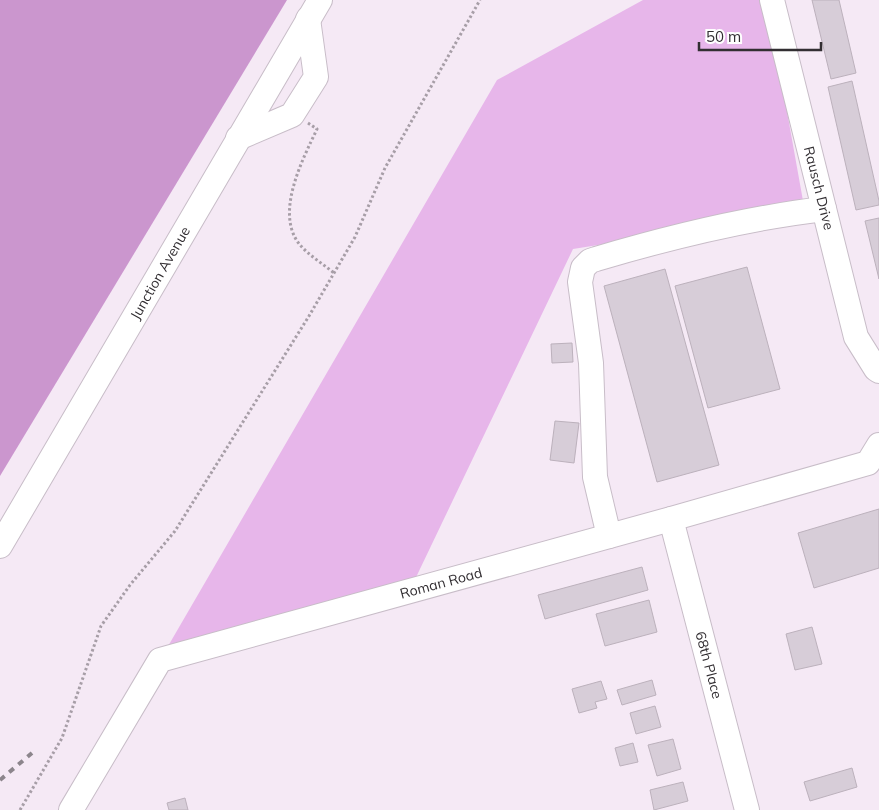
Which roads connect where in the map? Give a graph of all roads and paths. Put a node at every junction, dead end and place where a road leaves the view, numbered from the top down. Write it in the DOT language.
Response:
graph roads {
  1 [pos="480,0"];
  2 [pos="772,0"];
  3 [pos="314,10"];
  4 [pos="292,115"];
  5 [pos="238,138"];
  6 [pos="824,209"];
  7 [pos="334,273"];
  8 [pos="879,370"];
  9 [pos="879,445"];
  10 [pos="671,519"];
  11 [pos="609,536"];
  12 [pos="0,546"];
  13 [pos="20,810"];
  14 [pos="71,810"];
  15 [pos="747,810"];
  1 -- 7 [label="path"];
  2 -- 6 [label="street, Rausch Drive"];
  3 -- 4 [label="street"];
  3 -- 5 [label="street, Junction Avenue"];
  4 -- 5 [label="street"];
  4 -- 7 [label="path"];
  5 -- 12 [label="street, Junction Avenue"];
  6 -- 8 [label="street, Rausch Drive"];
  6 -- 11 [label="street"];
  7 -- 13 [label="path"];
  9 -- 10 [label="street, Roman Road"];
  10 -- 11 [label="street, Roman Road"];
  10 -- 15 [label="street, 68th Place"];
  11 -- 14 [label="street, Roman Road"];
}
